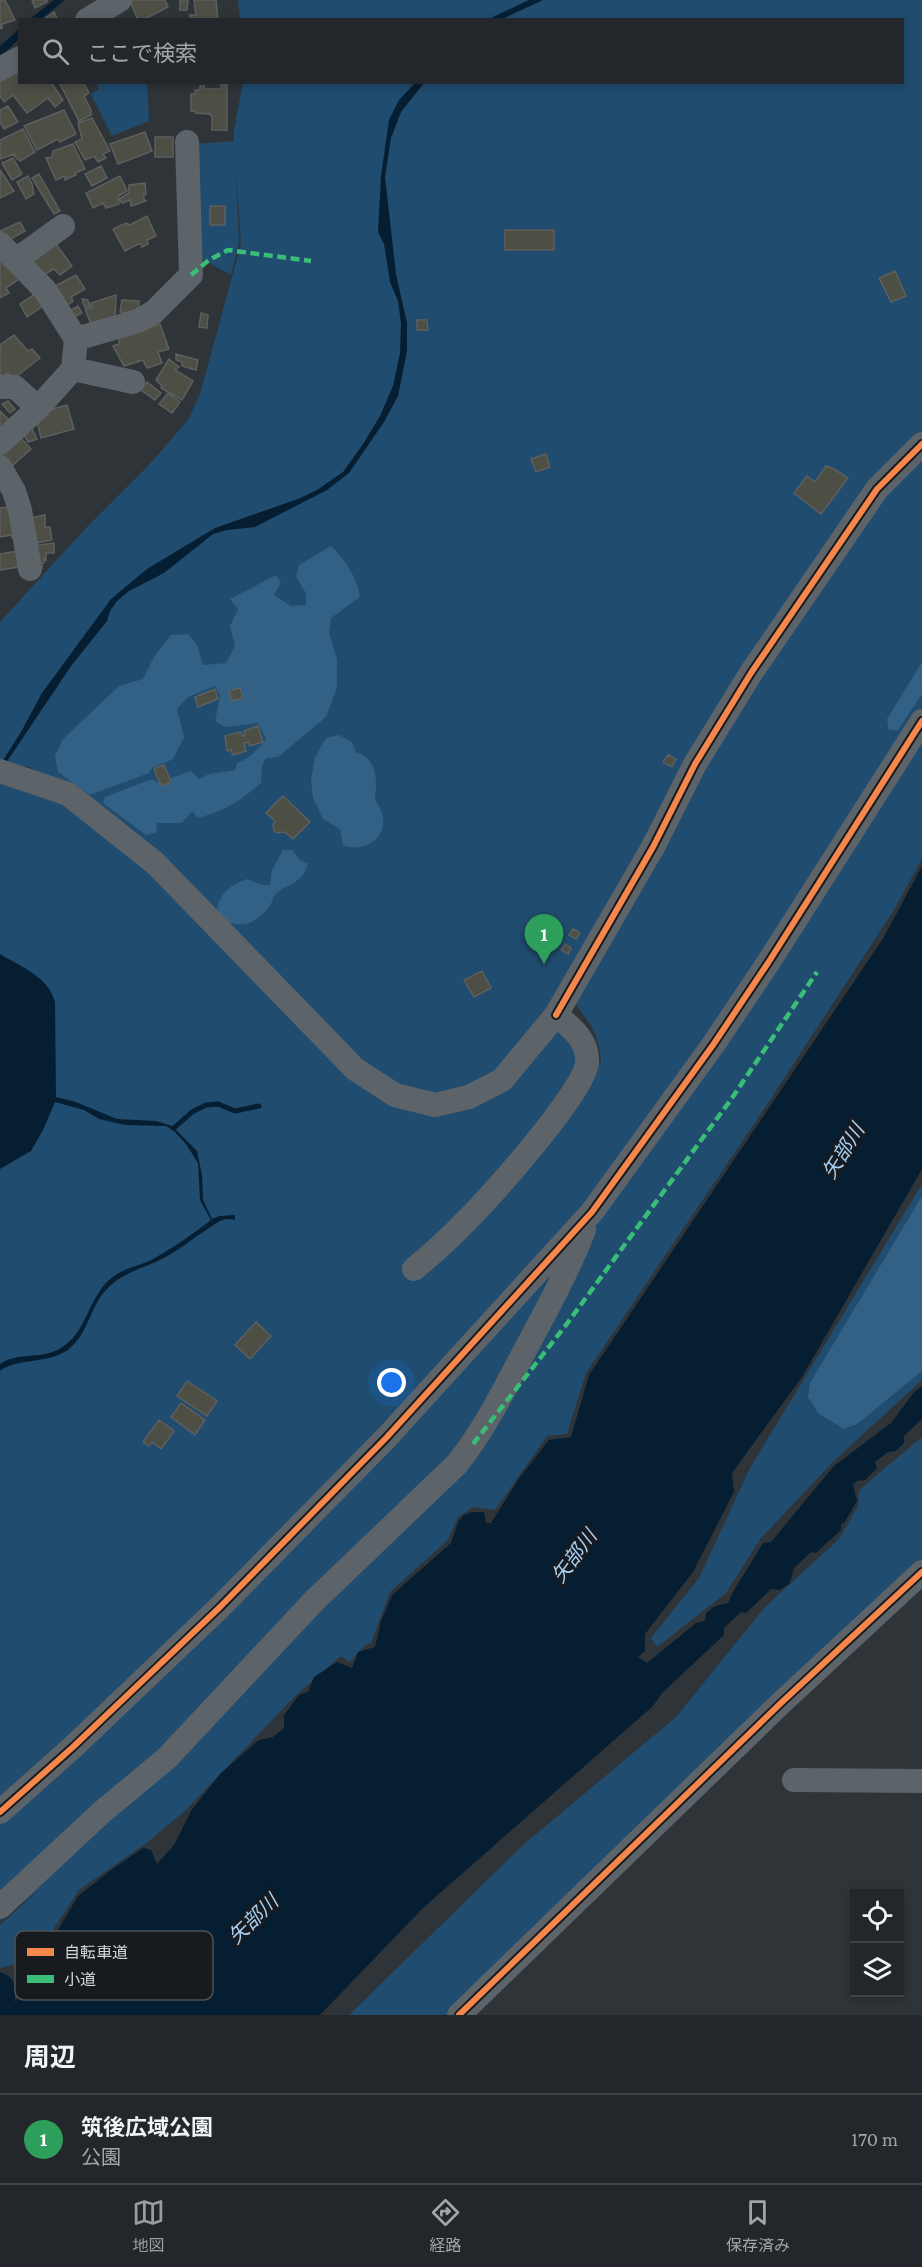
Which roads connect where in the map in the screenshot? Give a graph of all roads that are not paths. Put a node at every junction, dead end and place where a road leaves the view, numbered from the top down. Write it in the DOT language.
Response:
graph roads {
  1 [pos="120,0"];
  2 [pos="90,18"];
  3 [pos="18,59"];
  4 [pos="0,69"];
  5 [pos="187,142"];
  6 [pos="63,226"];
  7 [pos="5,252"];
  8 [pos="76,339"];
  9 [pos="73,369"];
  10 [pos="133,382"];
  11 [pos="0,387"];
  12 [pos="38,408"];
  13 [pos="0,443"];
  14 [pos="922,444"];
  15 [pos="0,467"];
  16 [pos="30,569"];
  17 [pos="922,721"];
  18 [pos="0,771"];
  19 [pos="556,1015"];
  20 [pos="592,1212"];
  21 [pos="414,1269"];
  22 [pos="922,1572"];
  23 [pos="794,1780"];
  24 [pos="922,1781"];
  25 [pos="0,1812"];
  26 [pos="0,1907"];
  27 [pos="459,2015"];
  1 -- 2 [label="street"];
  3 -- 4 [label="street"];
  5 -- 8 [label="street"];
  6 -- 7 [label="street"];
  7 -- 8 [label="street"];
  8 -- 9 [label="street"];
  9 -- 10 [label="street"];
  9 -- 12 [label="street"];
  11 -- 12 [label="street"];
  12 -- 13 [label="street"];
  14 -- 19 [label="street"];
  15 -- 16 [label="street"];
  17 -- 20 [label="street"];
  18 -- 19 [label="street"];
  19 -- 21 [label="street"];
  20 -- 25 [label="street"];
  20 -- 26 [label="street"];
  22 -- 27 [label="street"];
  23 -- 24 [label="street"];
}
